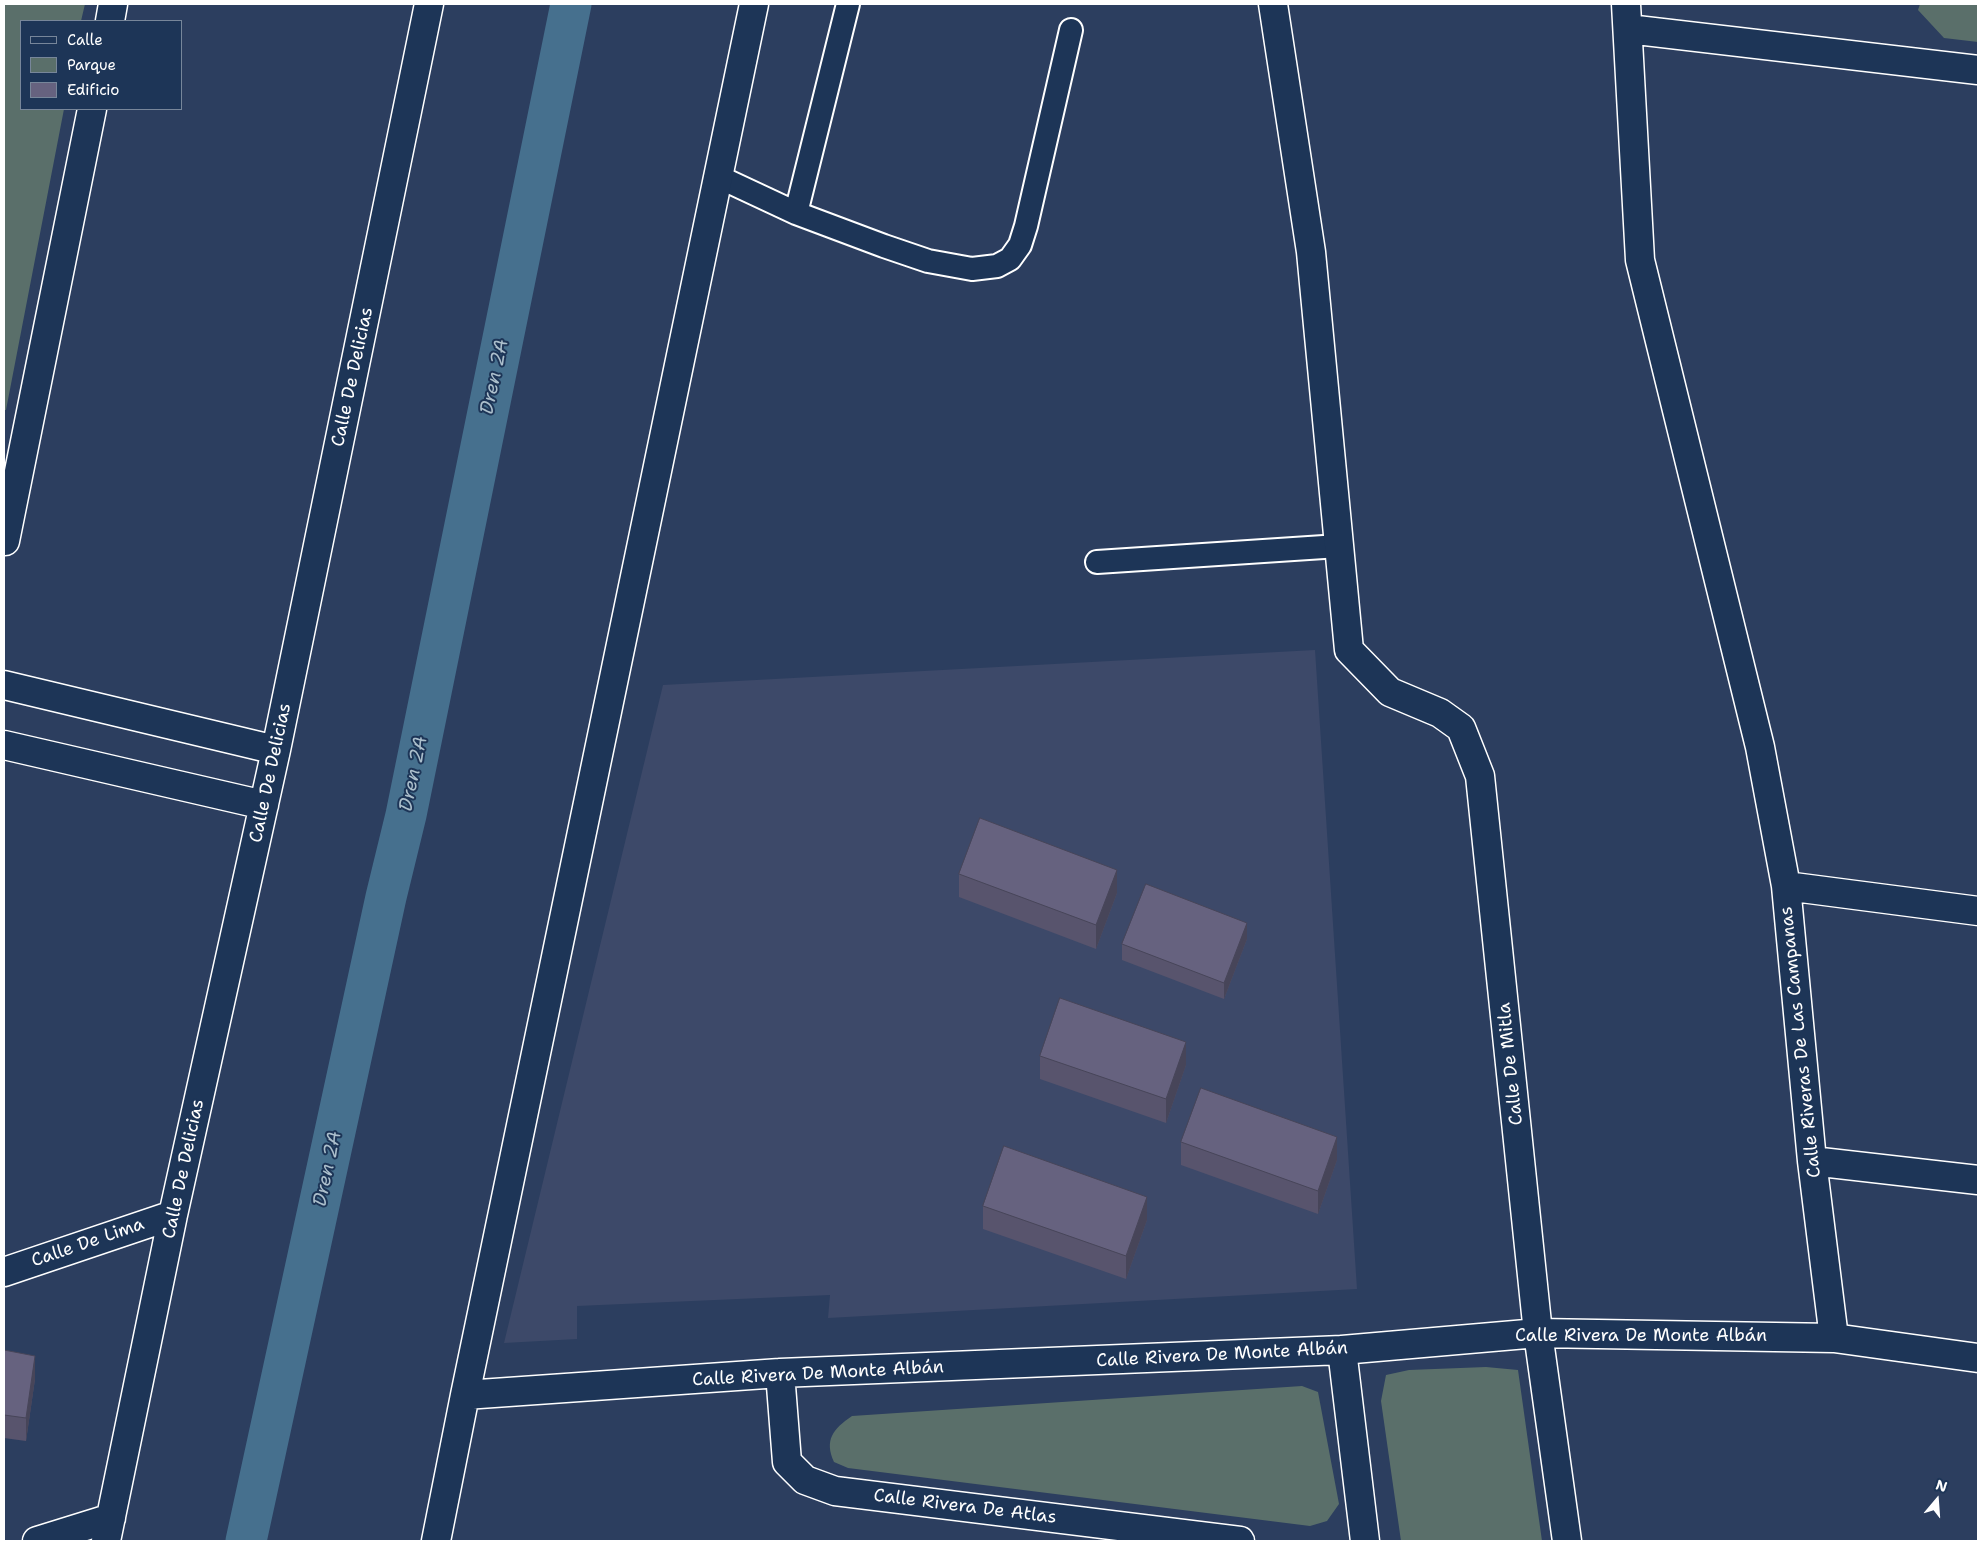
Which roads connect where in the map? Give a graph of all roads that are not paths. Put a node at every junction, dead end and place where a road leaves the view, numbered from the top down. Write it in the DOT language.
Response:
graph roads {
  1 [pos="113,4"];
  2 [pos="428,4"];
  3 [pos="754,4"];
  4 [pos="848,4"];
  5 [pos="1273,4"];
  6 [pos="1627,16"];
  7 [pos="110,20"];
  8 [pos="1071,30"];
  9 [pos="1978,70"];
  10 [pos="92,110"];
  11 [pos="719,178"];
  12 [pos="796,213"];
  13 [pos="4,542"];
  14 [pos="1339,546"];
  15 [pos="1096,562"];
  16 [pos="4,685"];
  17 [pos="4,745"];
  18 [pos="276,750"];
  19 [pos="264,805"];
  20 [pos="1786,886"];
  21 [pos="1978,911"];
  22 [pos="1812,1161"];
  23 [pos="1978,1180"];
  24 [pos="173,1215"];
  25 [pos="4,1272"];
  26 [pos="1538,1333"];
  27 [pos="1834,1338"];
  28 [pos="1342,1350"];
  29 [pos="1978,1358"];
  30 [pos="780,1373"];
  31 [pos="465,1395"];
  32 [pos="108,1530"];
  33 [pos="37,1541"];
  34 [pos="436,1541"];
  35 [pos="1240,1541"];
  36 [pos="1365,1541"];
  37 [pos="1567,1541"];
  1 -- 7 [label="street"];
  2 -- 18 [label="street, Calle De Delicias"];
  3 -- 11 [label="street"];
  4 -- 12 [label="lane"];
  5 -- 14 [label="street"];
  6 -- 9 [label="street"];
  6 -- 20 [label="street, Calle Riveras De Las Campanas"];
  8 -- 12 [label="lane"];
  10 -- 13 [label="street"];
  11 -- 12 [label="lane"];
  11 -- 31 [label="street"];
  14 -- 15 [label="lane"];
  14 -- 26 [label="street, Calle De Mitla"];
  16 -- 18 [label="street"];
  17 -- 19 [label="street"];
  18 -- 19 [label="street, Calle De Delicias"];
  19 -- 24 [label="street, Calle De Delicias"];
  20 -- 21 [label="street"];
  20 -- 22 [label="street, Calle Riveras De Las Campanas"];
  22 -- 23 [label="street"];
  22 -- 27 [label="street, Calle Riveras De Las Campanas"];
  24 -- 25 [label="street, Calle De Lima"];
  24 -- 32 [label="street, Calle De Delicias"];
  26 -- 27 [label="street, Calle Rivera De Monte Albán"];
  26 -- 28 [label="street, Calle Rivera De Monte Albán"];
  26 -- 37 [label="street, Calle De Mitla"];
  27 -- 29 [label="street, Calle Rivera De Monte Albán"];
  28 -- 30 [label="street, Calle Rivera De Monte Albán"];
  28 -- 36 [label="street"];
  30 -- 31 [label="street, Calle Rivera De Monte Albán"];
  30 -- 35 [label="street, Calle Rivera De Atlas"];
  31 -- 34 [label="street"];
  32 -- 33 [label="street"];
}
